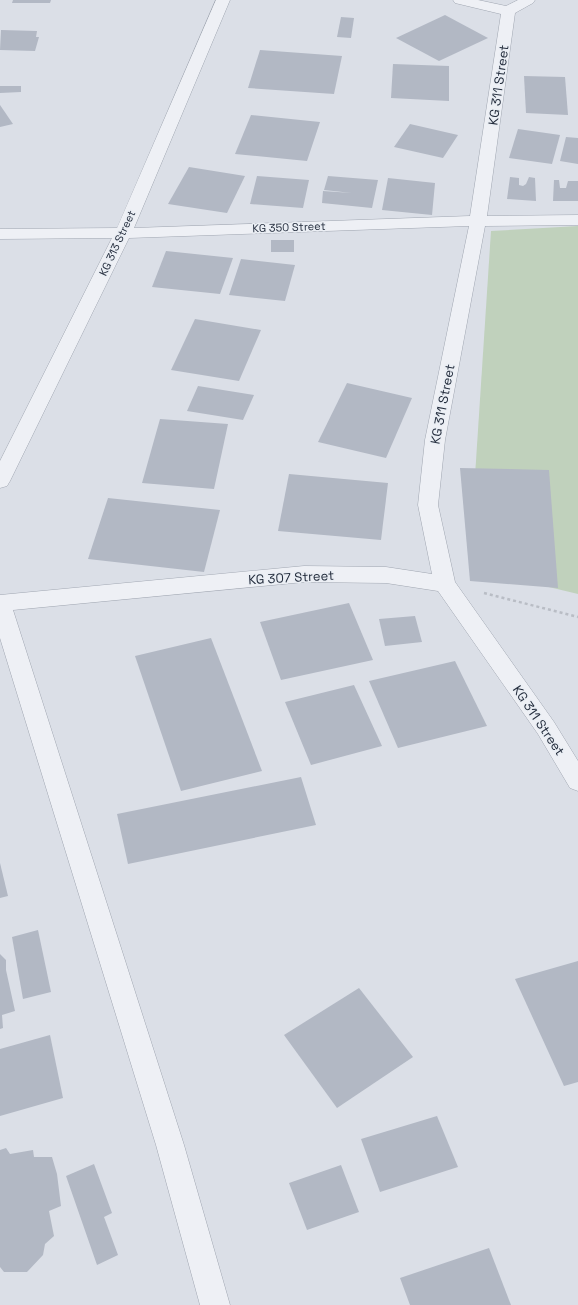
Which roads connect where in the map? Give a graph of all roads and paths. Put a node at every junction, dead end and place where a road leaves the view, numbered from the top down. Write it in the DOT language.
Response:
graph roads {
  1 [pos="223,0"];
  2 [pos="460,0"];
  3 [pos="528,0"];
  4 [pos="508,11"];
  5 [pos="578,220"];
  6 [pos="478,221"];
  7 [pos="123,233"];
  8 [pos="0,234"];
  9 [pos="0,481"];
  10 [pos="445,584"];
  11 [pos="0,603"];
  12 [pos="578,617"];
  13 [pos="578,781"];
  14 [pos="215,1305"];
  1 -- 7 [label="street, KG 313 Street"];
  2 -- 4 [label="street"];
  3 -- 4 [label="street"];
  4 -- 6 [label="street, KG 311 Street"];
  5 -- 6 [label="street, KG 350 Street"];
  6 -- 7 [label="street, KG 350 Street"];
  6 -- 10 [label="street, KG 311 Street"];
  7 -- 8 [label="street, KG 350 Street"];
  7 -- 9 [label="street, KG 313 Street"];
  10 -- 11 [label="street, KG 307 Street"];
  10 -- 12 [label="path"];
  10 -- 13 [label="street, KG 311 Street"];
  11 -- 14 [label="street"];
}
